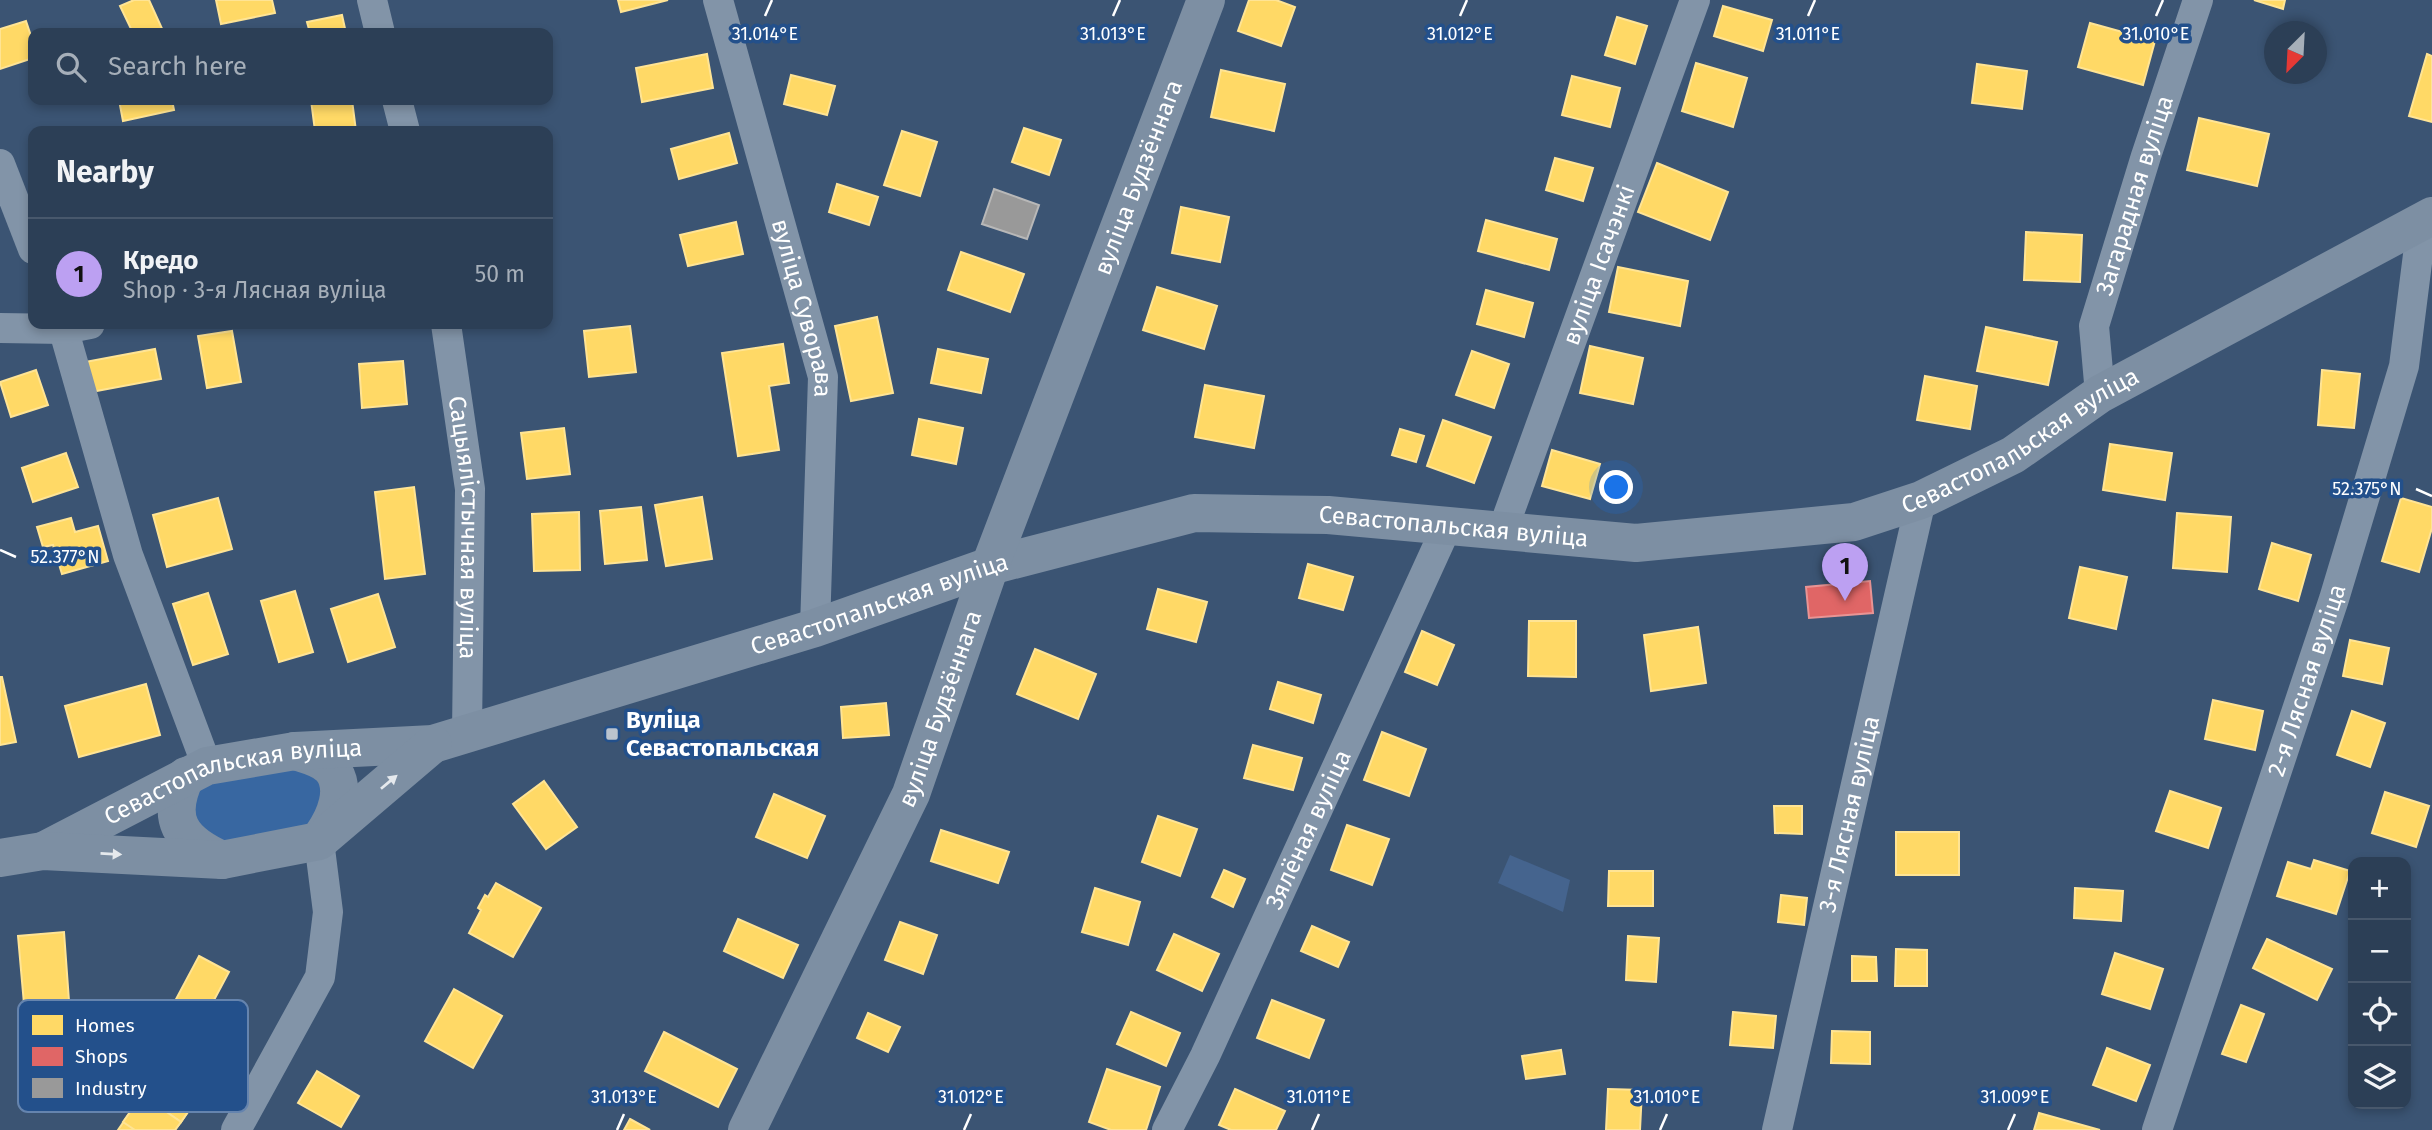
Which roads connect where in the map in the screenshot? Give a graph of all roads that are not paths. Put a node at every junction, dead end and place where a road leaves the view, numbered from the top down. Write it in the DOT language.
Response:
graph roads {
  1 [pos="372,0"];
  2 [pos="718,0"];
  3 [pos="1206,0"];
  4 [pos="1695,0"];
  5 [pos="2198,0"];
  6 [pos="379,28"];
  7 [pos="398,105"];
  8 [pos="404,126"];
  9 [pos="0,164"];
  10 [pos="2427,219"];
  11 [pos="28,236"];
  12 [pos="28,327"];
  13 [pos="0,328"];
  14 [pos="73,329"];
  15 [pos="447,329"];
  16 [pos="2099,394"];
  17 [pos="1921,500"];
  18 [pos="1447,526"];
  19 [pos="1502,532"];
  20 [pos="990,566"];
  21 [pos="815,628"];
  22 [pos="450,739"];
  23 [pos="295,751"];
  24 [pos="196,771"];
  25 [pos="319,841"];
  26 [pos="43,851"];
  27 [pos="0,858"];
  28 [pos="222,860"];
  29 [pos="248,1108"];
  30 [pos="246,1112"];
  31 [pos="236,1130"];
  32 [pos="747,1130"];
  33 [pos="1167,1130"];
  34 [pos="1777,1130"];
  35 [pos="2157,1130"];
  1 -- 6 [label="street"];
  2 -- 21 [label="street, вуліца Суворава"];
  3 -- 20 [label="street, вуліца Будзённага"];
  4 -- 19 [label="street, вуліца Ісачэнкі"];
  5 -- 16 [label="street, Загарадная вуліца"];
  7 -- 8 [label="street"];
  9 -- 11 [label="street"];
  10 -- 16 [label="street, Севастопальская вуліца"];
  10 -- 35 [label="street, 2-я Лясная вуліца"];
  12 -- 13 [label="street"];
  14 -- 24 [label="street"];
  15 -- 22 [label="street, Сацыялістычная вуліца"];
  16 -- 17 [label="street, Севастопальская вуліца"];
  17 -- 19 [label="street, Севастопальская вуліца"];
  17 -- 34 [label="street, 3-я Лясная вуліца"];
  18 -- 19 [label="street, Севастопальская вуліца"];
  18 -- 20 [label="street, Севастопальская вуліца"];
  18 -- 33 [label="street, Зялёная вуліца"];
  20 -- 21 [label="street, Севастопальская вуліца"];
  20 -- 32 [label="street, вуліца Будзённага"];
  21 -- 22 [label="street, Севастопальская вуліца"];
  22 -- 23 [label="street, Севастопальская вуліца"];
  25 -- 22 [label="street, Севастопальская вуліца, one-way"];
  23 -- 24 [label="street, Севастопальская вуліца"];
  23 -- 25 [label="street"];
  24 -- 26 [label="street, Севастопальская вуліца"];
  24 -- 28 [label="street"];
  25 -- 28 [label="street, Севастопальская вуліца"];
  25 -- 29 [label="street"];
  26 -- 27 [label="street, Севастопальская вуліца"];
  26 -- 28 [label="street, Севастопальская вуліца, one-way"];
  30 -- 31 [label="street"];
}
